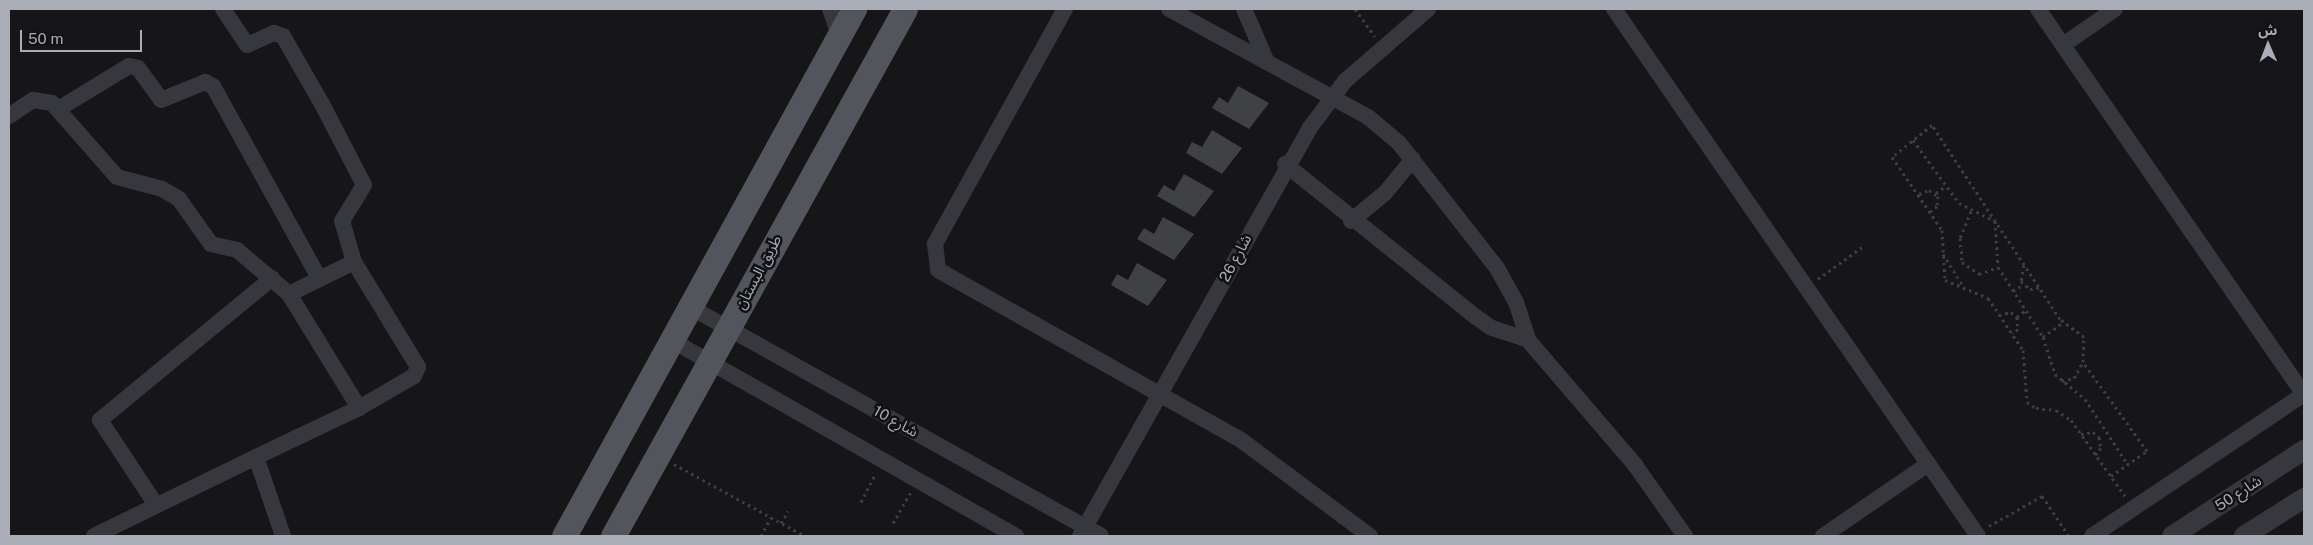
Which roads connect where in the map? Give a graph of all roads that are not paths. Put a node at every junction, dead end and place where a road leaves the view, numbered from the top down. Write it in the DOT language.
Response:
graph roads {
  1 [pos="223,9"];
  2 [pos="830,9"];
  3 [pos="854,9"];
  4 [pos="905,9"];
  5 [pos="1065,9"];
  6 [pos="1169,9"];
  7 [pos="1244,9"];
  8 [pos="1428,9"];
  9 [pos="1614,9"];
  10 [pos="2038,9"];
  11 [pos="2115,9"];
  12 [pos="839,35"];
  13 [pos="2062,45"];
  14 [pos="1266,60"];
  15 [pos="1332,97"];
  16 [pos="60,108"];
  17 [pos="9,116"];
  18 [pos="1413,159"];
  19 [pos="1286,164"];
  20 [pos="1351,221"];
  21 [pos="354,262"];
  22 [pos="272,278"];
  23 [pos="320,278"];
  24 [pos="289,294"];
  25 [pos="690,307"];
  26 [pos="728,328"];
  27 [pos="671,340"];
  28 [pos="1528,340"];
  29 [pos="709,362"];
  30 [pos="1162,393"];
  31 [pos="2304,394"];
  32 [pos="359,408"];
  33 [pos="2304,450"];
  34 [pos="256,457"];
  35 [pos="1928,464"];
  36 [pos="2304,498"];
  37 [pos="156,505"];
  38 [pos="1083,531"];
  39 [pos="1977,535"];
  40 [pos="94,536"];
  41 [pos="283,536"];
  42 [pos="564,536"];
  43 [pos="613,536"];
  44 [pos="1016,536"];
  45 [pos="1101,536"];
  46 [pos="1370,536"];
  47 [pos="1685,536"];
  48 [pos="1823,536"];
  49 [pos="2092,536"];
  50 [pos="2172,536"];
  51 [pos="2244,536"];
  1 -- 21 [label="street"];
  2 -- 12 [label="street"];
  3 -- 12 [label="main road"];
  4 -- 26 [label="main road, طريق البستان"];
  5 -- 30 [label="street"];
  6 -- 14 [label="street"];
  7 -- 14 [label="street"];
  8 -- 15 [label="street, شارع 26"];
  9 -- 35 [label="street"];
  10 -- 13 [label="street"];
  11 -- 13 [label="street"];
  12 -- 25 [label="main road"];
  13 -- 31 [label="street"];
  14 -- 15 [label="street"];
  15 -- 18 [label="street"];
  15 -- 19 [label="street, شارع 26"];
  16 -- 17 [label="street"];
  16 -- 22 [label="street"];
  16 -- 23 [label="street"];
  18 -- 20 [label="street"];
  18 -- 28 [label="street"];
  19 -- 20 [label="street"];
  19 -- 30 [label="street, شارع 26"];
  20 -- 28 [label="street"];
  21 -- 23 [label="street"];
  21 -- 32 [label="street"];
  22 -- 24 [label="street"];
  22 -- 37 [label="street"];
  23 -- 24 [label="street"];
  24 -- 32 [label="street"];
  25 -- 26 [label="street, شارع 10"];
  25 -- 27 [label="main road"];
  26 -- 29 [label="main road, طريق البستان"];
  26 -- 38 [label="street, شارع 10"];
  27 -- 29 [label="street"];
  27 -- 42 [label="main road"];
  28 -- 47 [label="street"];
  29 -- 43 [label="main road, طريق البستان"];
  29 -- 44 [label="street"];
  30 -- 38 [label="street, شارع 26"];
  30 -- 46 [label="street"];
  31 -- 49 [label="street"];
  32 -- 34 [label="street"];
  33 -- 50 [label="street, شارع 50"];
  34 -- 37 [label="street"];
  34 -- 41 [label="street"];
  35 -- 39 [label="street"];
  35 -- 48 [label="street"];
  36 -- 51 [label="street"];
  37 -- 40 [label="street"];
  38 -- 45 [label="street, شارع 10"];
}
